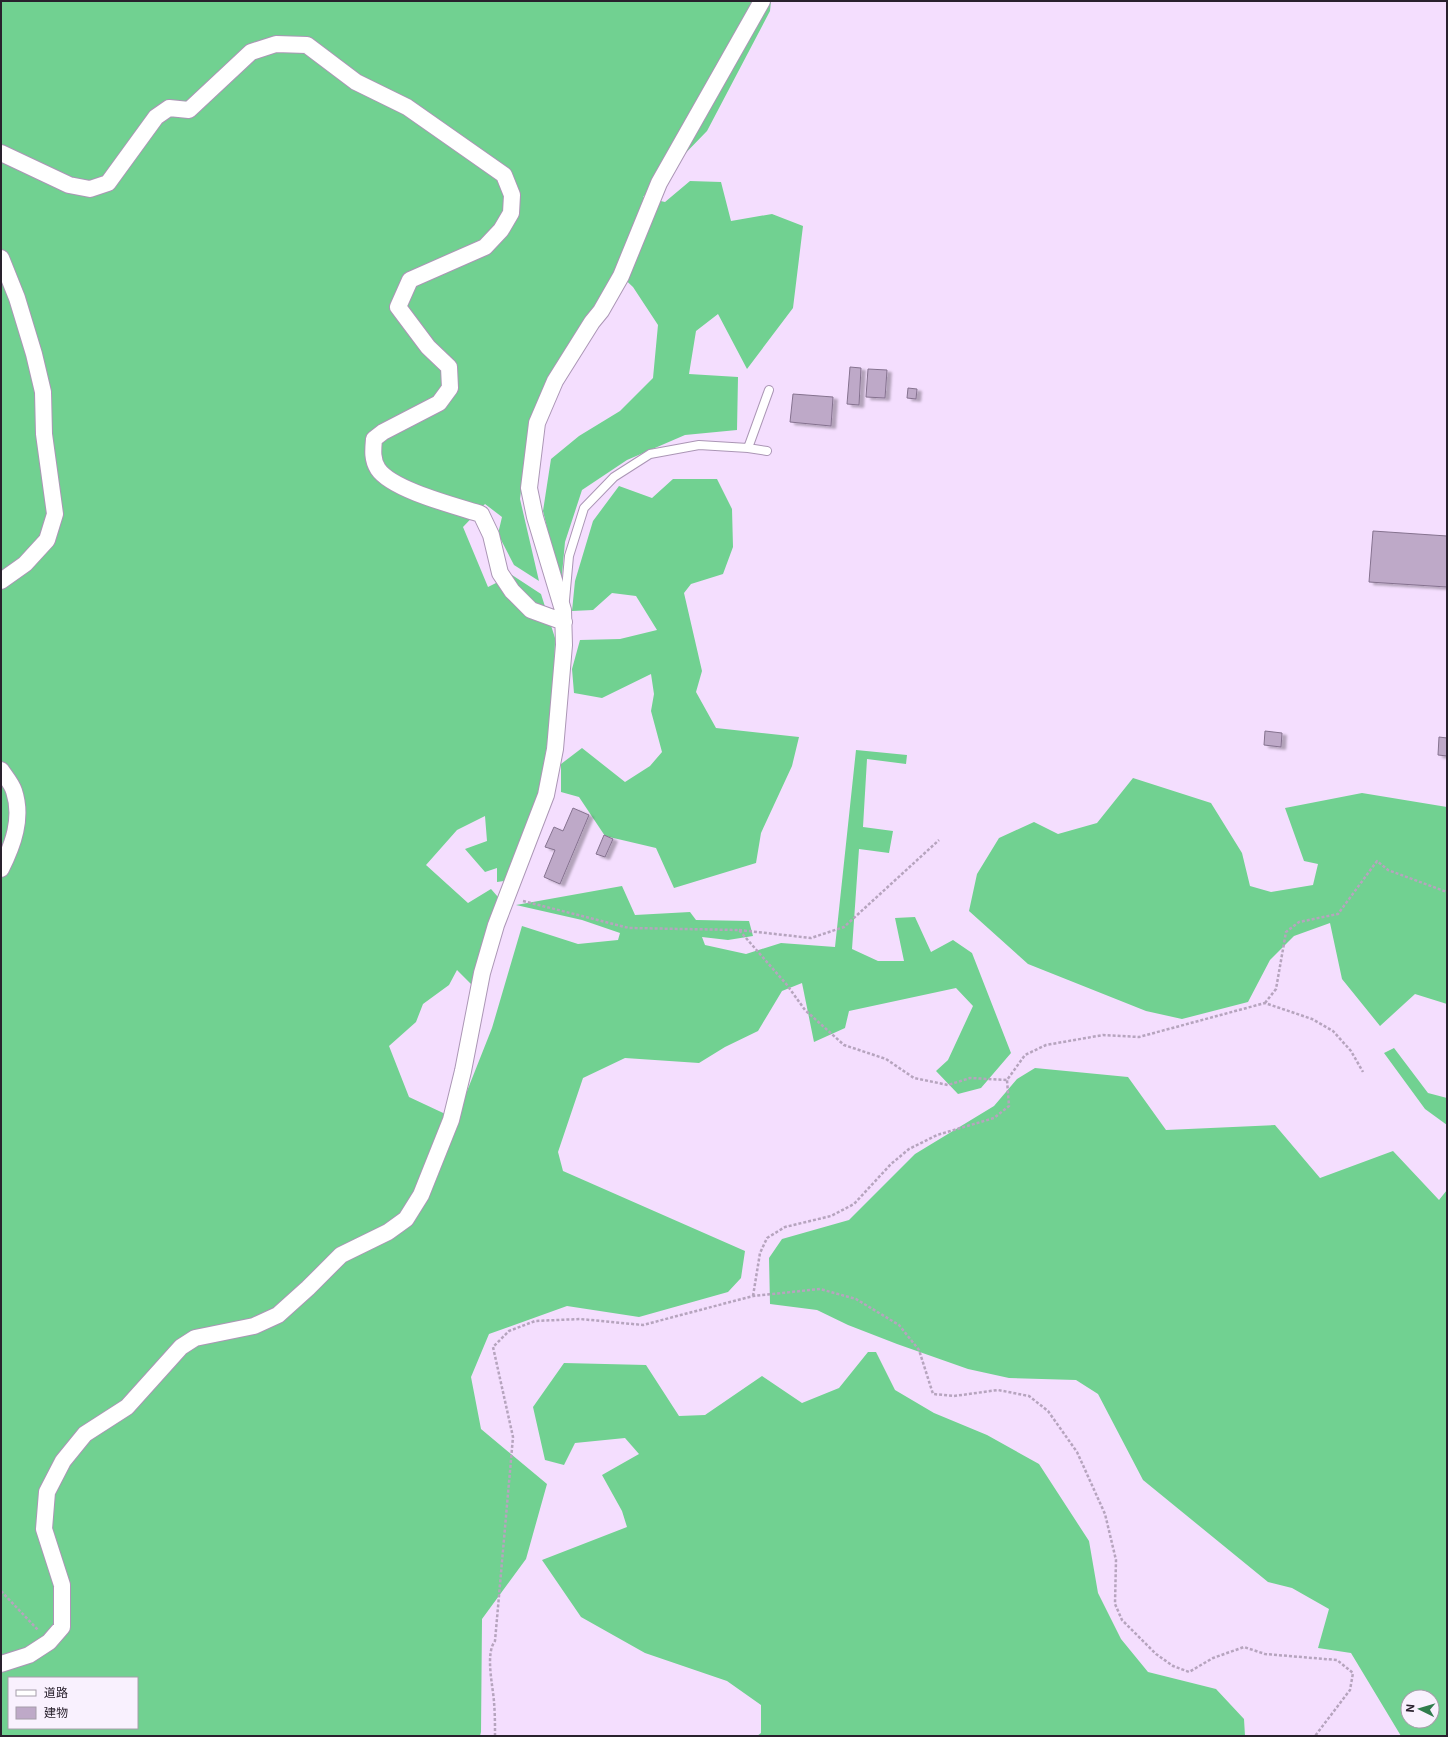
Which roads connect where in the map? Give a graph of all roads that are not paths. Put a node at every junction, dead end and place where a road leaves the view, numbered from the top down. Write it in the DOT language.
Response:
graph roads {
  1 [pos="762,1"];
  2 [pos="1,153"];
  3 [pos="1,258"];
  4 [pos="768,390"];
  5 [pos="748,448"];
  6 [pos="767,451"];
  7 [pos="1,581"];
  8 [pos="564,616"];
  9 [pos="1,770"];
  10 [pos="1,869"];
  11 [pos="1,1664"];
  1 -- 8 [label="street"];
  2 -- 8 [label="street"];
  3 -- 7 [label="street"];
  4 -- 5 [label="lane"];
  5 -- 6 [label="lane"];
  5 -- 8 [label="lane"];
  8 -- 11 [label="street"];
  9 -- 10 [label="street"];
}
